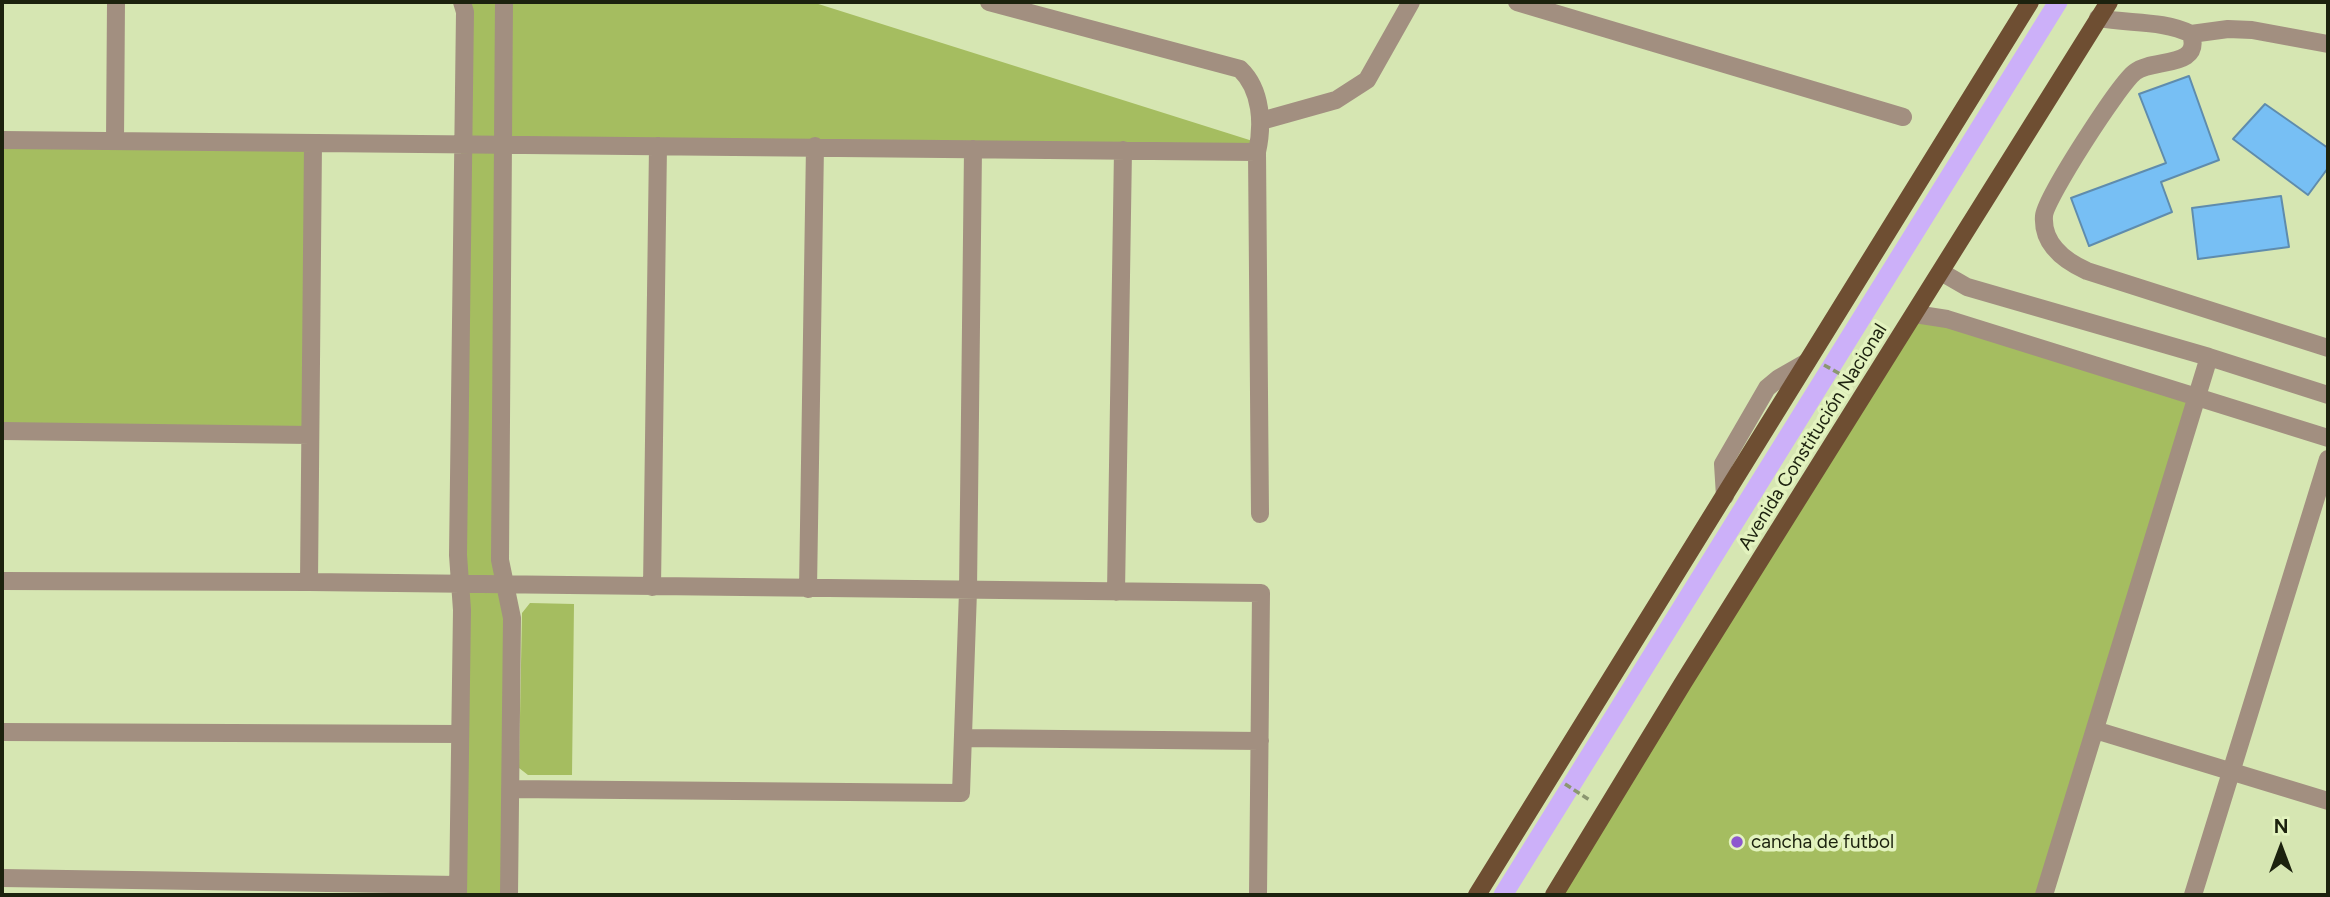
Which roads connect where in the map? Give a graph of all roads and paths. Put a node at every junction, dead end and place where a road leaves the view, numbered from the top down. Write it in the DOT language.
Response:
graph roads {
  1 [pos="116,2"];
  2 [pos="462,2"];
  3 [pos="504,2"];
  4 [pos="989,2"];
  5 [pos="1411,2"];
  6 [pos="1517,2"];
  7 [pos="2030,2"];
  8 [pos="2109,2"];
  9 [pos="2098,18"];
  10 [pos="2191,34"];
  11 [pos="2328,44"];
  12 [pos="1903,117"];
  13 [pos="1261,121"];
  14 [pos="2,140"];
  15 [pos="115,141"];
  16 [pos="313,143"];
  17 [pos="465,144"];
  18 [pos="502,144"];
  19 [pos="658,146"];
  20 [pos="815,146"];
  21 [pos="973,149"];
  22 [pos="1124,150"];
  23 [pos="1257,152"];
  24 [pos="1941,272"];
  25 [pos="1915,314"];
  26 [pos="2328,348"];
  27 [pos="2209,357"];
  28 [pos="1809,359"];
  29 [pos="1868,389"];
  30 [pos="2328,394"];
  31 [pos="2198,397"];
  32 [pos="2,431"];
  33 [pos="310,435"];
  34 [pos="2328,438"];
  35 [pos="2328,458"];
  36 [pos="1260,514"];
  37 [pos="2,581"];
  38 [pos="309,582"];
  39 [pos="460,584"];
  40 [pos="505,585"];
  41 [pos="652,587"];
  42 [pos="808,589"];
  43 [pos="968,591"];
  44 [pos="1116,593"];
  45 [pos="2095,730"];
  46 [pos="2,732"];
  47 [pos="460,734"];
  48 [pos="964,738"];
  49 [pos="1260,741"];
  50 [pos="2231,772"];
  51 [pos="1552,775"];
  52 [pos="510,789"];
  53 [pos="2328,801"];
  54 [pos="1606,810"];
  55 [pos="2,878"];
  56 [pos="307,889"];
  57 [pos="458,890"];
  58 [pos="509,895"];
  59 [pos="1258,895"];
  60 [pos="1477,895"];
  61 [pos="1554,895"];
  62 [pos="2044,895"];
  63 [pos="2193,895"];
  1 -- 15 [label="street"];
  2 -- 17 [label="street"];
  3 -- 18 [label="street"];
  4 -- 13 [label="street"];
  5 -- 13 [label="street"];
  6 -- 12 [label="street"];
  7 -- 28 [label="main road"];
  8 -- 9 [label="main road, Avenida Constitución Nacional"];
  9 -- 10 [label="street"];
  9 -- 24 [label="main road, Avenida Constitución Nacional"];
  10 -- 11 [label="street"];
  10 -- 26 [label="street"];
  13 -- 23 [label="street"];
  14 -- 15 [label="street"];
  15 -- 16 [label="street"];
  16 -- 17 [label="street"];
  16 -- 33 [label="street"];
  17 -- 18 [label="street"];
  17 -- 39 [label="street"];
  18 -- 19 [label="street"];
  18 -- 40 [label="street"];
  19 -- 20 [label="street"];
  19 -- 41 [label="street"];
  20 -- 21 [label="street"];
  20 -- 42 [label="street"];
  21 -- 22 [label="street"];
  21 -- 43 [label="street"];
  22 -- 23 [label="street"];
  22 -- 44 [label="street"];
  23 -- 36 [label="street"];
  24 -- 25 [label="main road, Avenida Constitución Nacional"];
  24 -- 27 [label="street"];
  25 -- 29 [label="main road, Avenida Constitución Nacional"];
  25 -- 31 [label="street"];
  27 -- 30 [label="street"];
  27 -- 31 [label="street"];
  28 -- 29 [label="path"];
  28 -- 51 [label="main road"];
  29 -- 54 [label="main road, Avenida Constitución Nacional"];
  31 -- 34 [label="street"];
  31 -- 45 [label="street"];
  32 -- 33 [label="street"];
  33 -- 38 [label="street"];
  35 -- 50 [label="street"];
  37 -- 38 [label="street"];
  38 -- 39 [label="street"];
  39 -- 40 [label="street"];
  39 -- 47 [label="street"];
  40 -- 41 [label="street"];
  40 -- 52 [label="street"];
  41 -- 42 [label="street"];
  42 -- 43 [label="street"];
  43 -- 44 [label="street"];
  43 -- 48 [label="street"];
  44 -- 49 [label="street"];
  45 -- 50 [label="street"];
  45 -- 62 [label="street"];
  46 -- 47 [label="street"];
  47 -- 57 [label="street"];
  48 -- 49 [label="street"];
  48 -- 52 [label="street"];
  49 -- 59 [label="street"];
  50 -- 53 [label="street"];
  50 -- 63 [label="street"];
  51 -- 54 [label="path"];
  51 -- 60 [label="main road"];
  52 -- 58 [label="street"];
  54 -- 61 [label="main road, Avenida Constitución Nacional"];
  55 -- 56 [label="street"];
  56 -- 57 [label="street"];
}
